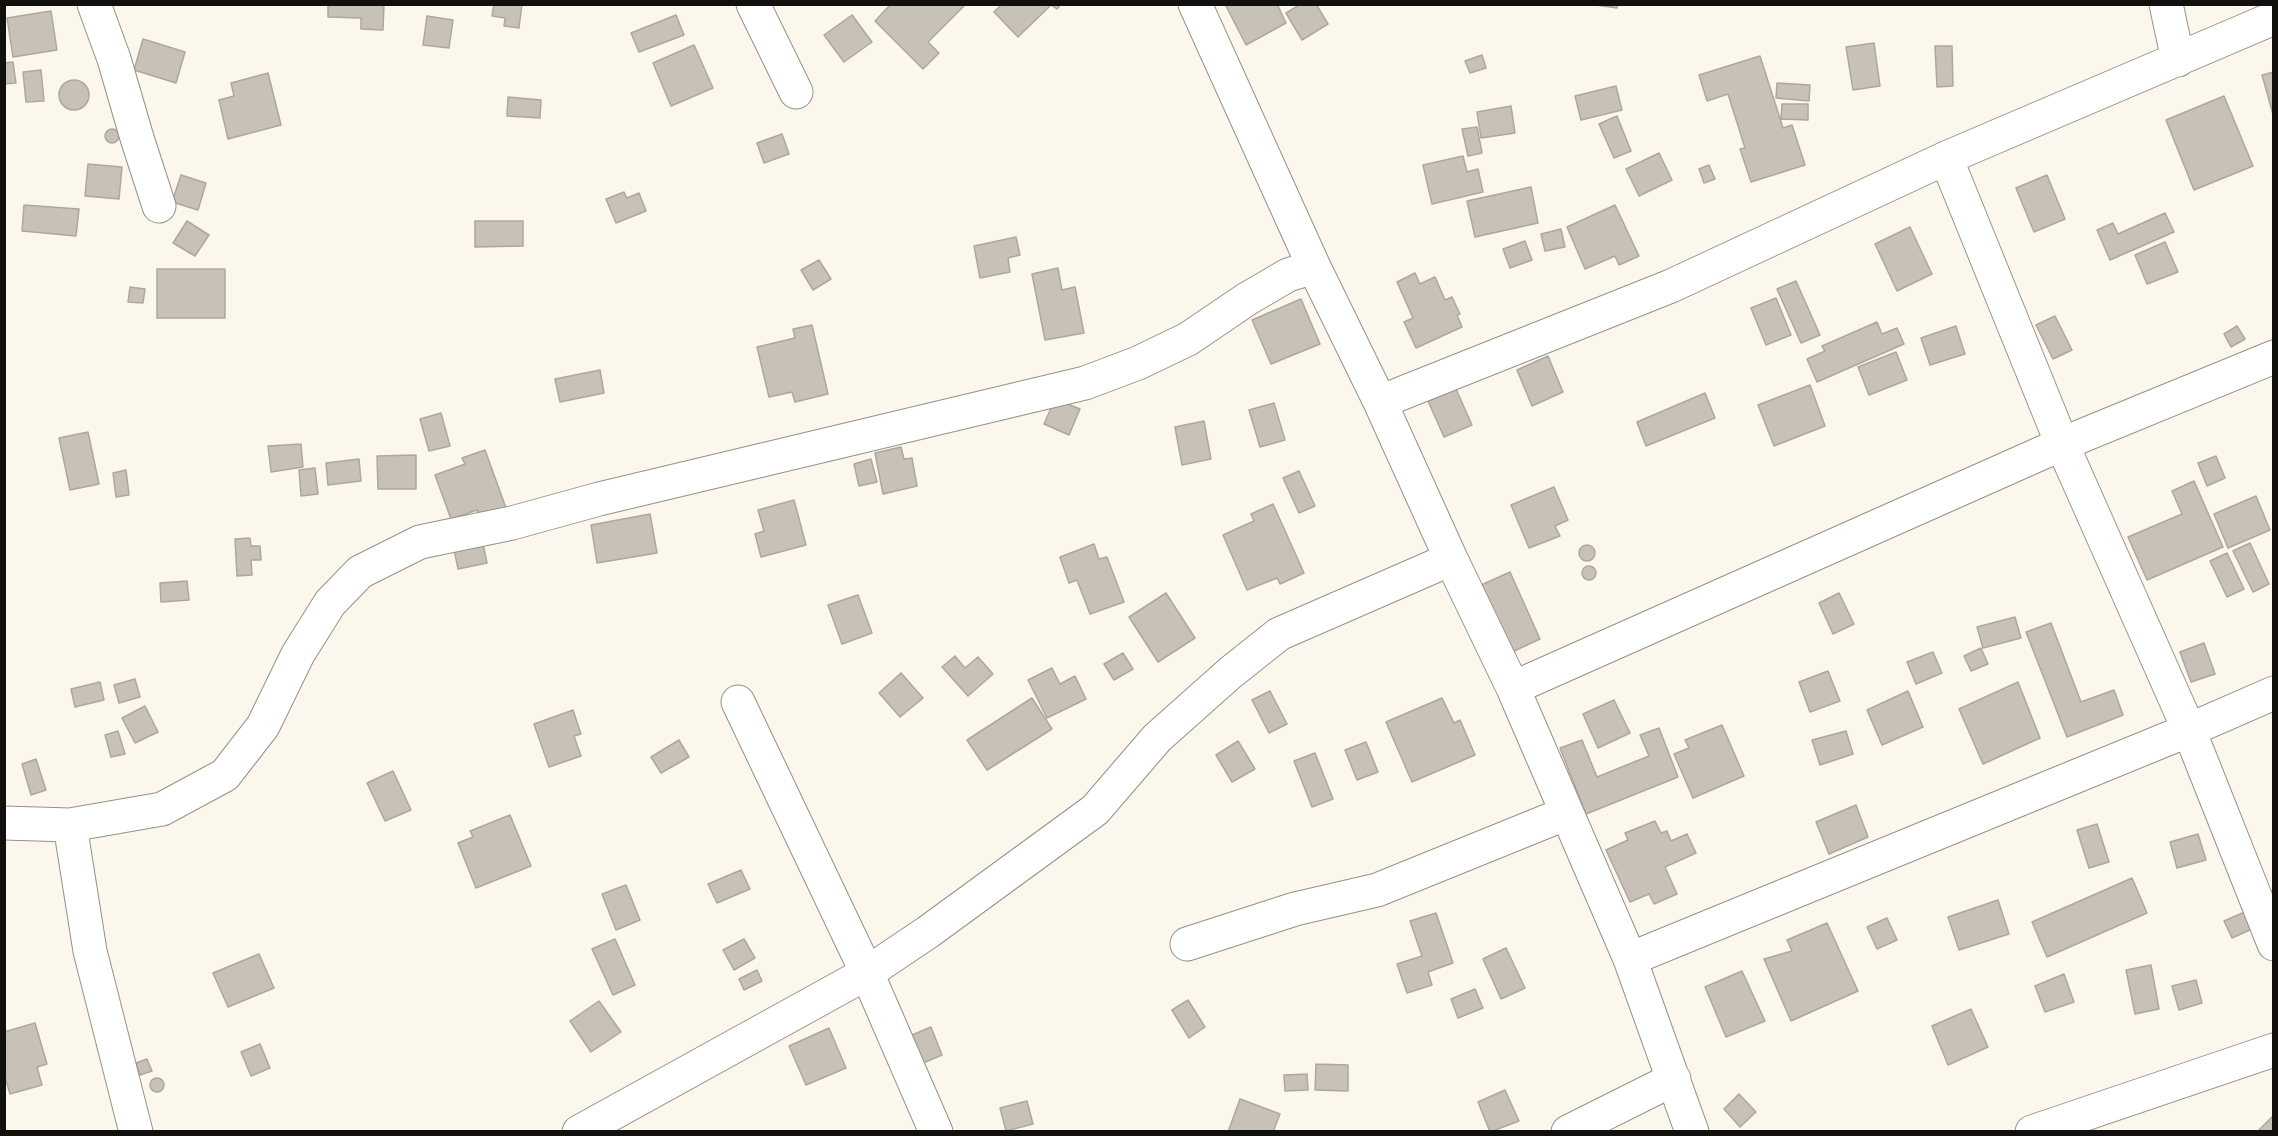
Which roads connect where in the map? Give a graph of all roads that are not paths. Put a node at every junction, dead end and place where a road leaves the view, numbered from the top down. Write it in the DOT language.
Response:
graph roads {
  1 [pos="94,4"];
  2 [pos="753,4"];
  3 [pos="1195,4"];
  4 [pos="2166,4"];
  5 [pos="2274,18"];
  6 [pos="2178,60"];
  7 [pos="796,92"];
  8 [pos="1946,158"];
  9 [pos="159,206"];
  10 [pos="1314,267"];
  11 [pos="2274,357"];
  12 [pos="1380,402"];
  13 [pos="2062,444"];
  14 [pos="1451,559"];
  15 [pos="1513,688"];
  16 [pos="2274,693"];
  17 [pos="738,702"];
  18 [pos="2189,730"];
  19 [pos="1567,813"];
  20 [pos="4,823"];
  21 [pos="70,825"];
  22 [pos="1187,944"];
  23 [pos="2274,944"];
  24 [pos="1630,959"];
  25 [pos="867,973"];
  26 [pos="2274,1050"];
  27 [pos="1674,1079"];
  28 [pos="136,1131"];
  29 [pos="579,1131"];
  30 [pos="936,1131"];
  31 [pos="1568,1131"];
  32 [pos="1692,1131"];
  33 [pos="2032,1131"];
  1 -- 9 [label="street"];
  2 -- 7 [label="street"];
  3 -- 10 [label="street"];
  4 -- 6 [label="street"];
  5 -- 6 [label="street"];
  6 -- 8 [label="street"];
  8 -- 12 [label="street"];
  8 -- 13 [label="street"];
  10 -- 12 [label="street"];
  10 -- 21 [label="street"];
  11 -- 13 [label="street"];
  12 -- 14 [label="street"];
  13 -- 15 [label="street"];
  13 -- 18 [label="street"];
  14 -- 15 [label="street"];
  14 -- 25 [label="street"];
  15 -- 19 [label="street"];
  16 -- 18 [label="street"];
  17 -- 25 [label="street"];
  18 -- 23 [label="street"];
  18 -- 24 [label="street"];
  19 -- 22 [label="street"];
  19 -- 24 [label="street"];
  20 -- 21 [label="street"];
  21 -- 28 [label="street"];
  24 -- 27 [label="street"];
  25 -- 29 [label="street"];
  25 -- 30 [label="street"];
  26 -- 33 [label="street"];
  27 -- 31 [label="street"];
  27 -- 32 [label="street"];
}
